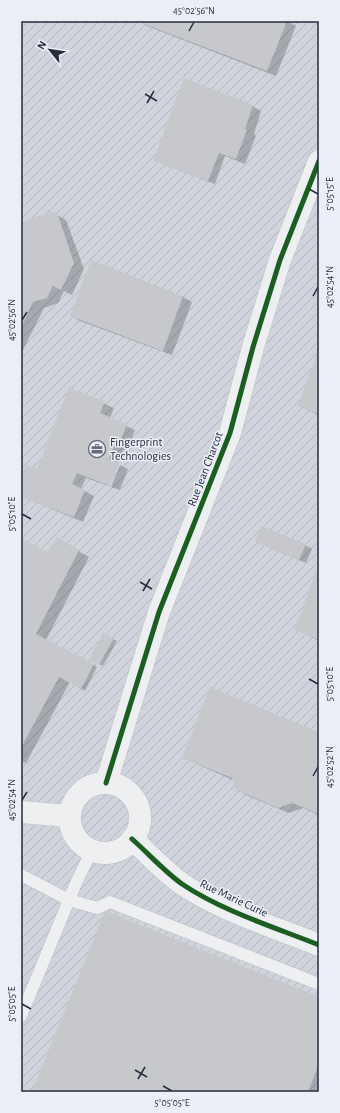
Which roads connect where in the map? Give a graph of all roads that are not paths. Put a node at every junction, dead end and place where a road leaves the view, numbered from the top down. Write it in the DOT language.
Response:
graph roads {
  1 [pos="319,161"];
  2 [pos="106,783"];
  3 [pos="21,812"];
  4 [pos="70,816"];
  5 [pos="132,839"];
  6 [pos="92,850"];
  7 [pos="21,874"];
  8 [pos="69,900"];
  9 [pos="319,945"];
  10 [pos="319,984"];
  11 [pos="21,1016"];
  1 -- 2 [label="street, Rue Jean Charcot"];
  2 -- 4 [label="street"];
  2 -- 5 [label="street"];
  3 -- 4 [label="street"];
  4 -- 6 [label="street"];
  5 -- 6 [label="street"];
  5 -- 9 [label="street, Rue Marie Curie"];
  6 -- 8 [label="lane"];
  7 -- 8 [label="lane"];
  8 -- 10 [label="lane"];
  8 -- 11 [label="lane"];
}
